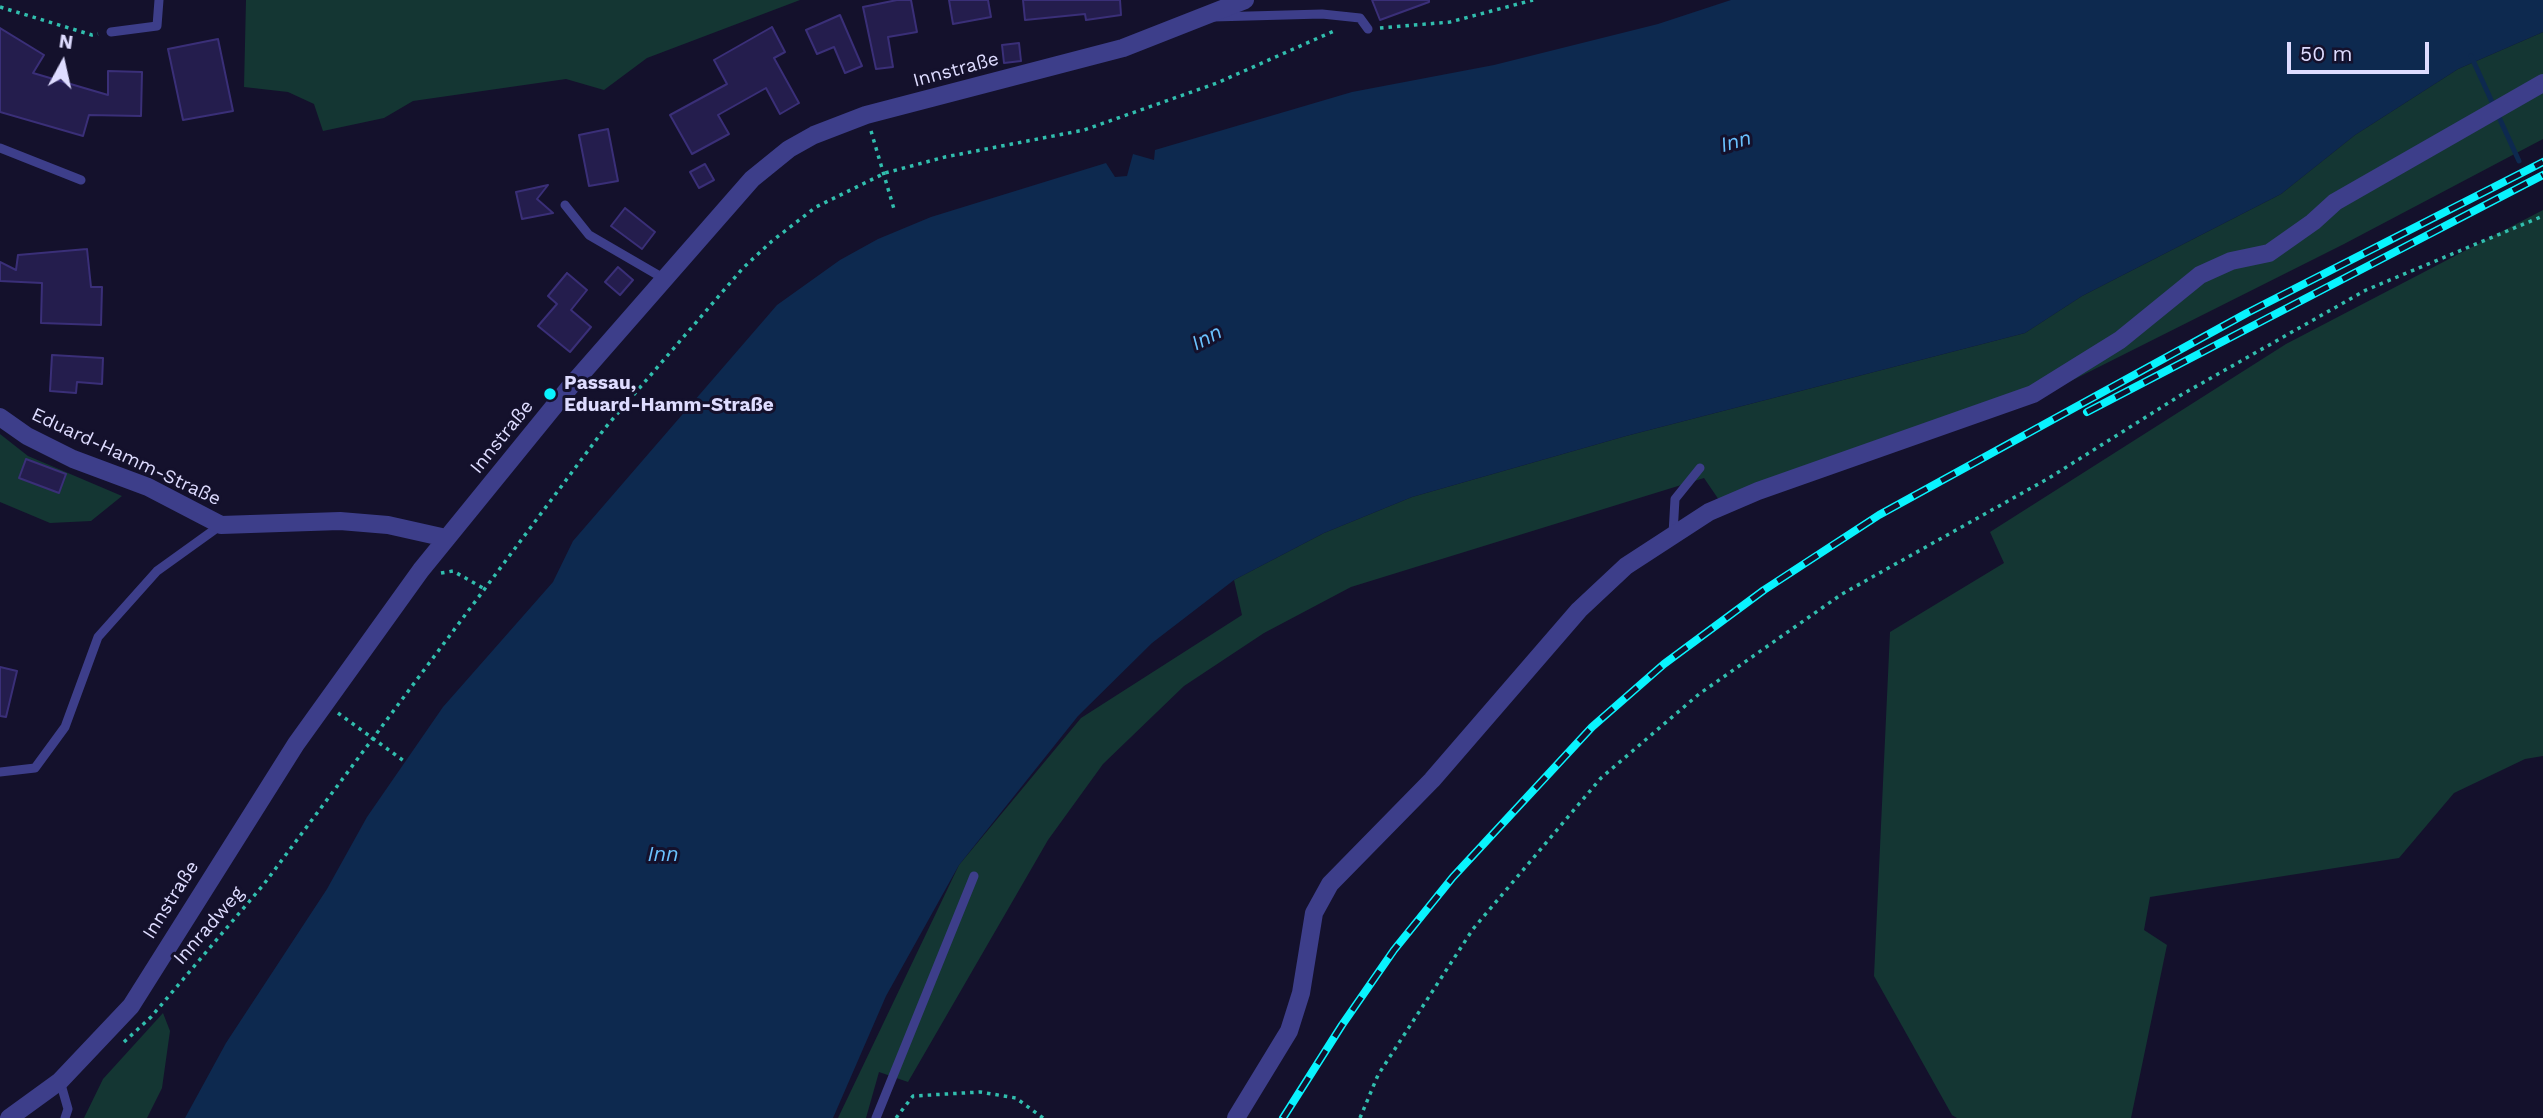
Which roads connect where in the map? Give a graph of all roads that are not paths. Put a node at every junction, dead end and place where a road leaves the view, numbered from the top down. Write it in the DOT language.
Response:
graph roads {
  1 [pos="159,0"];
  2 [pos="1245,0"];
  3 [pos="1208,17"];
  4 [pos="1368,29"];
  5 [pos="111,32"];
  6 [pos="2543,83"];
  7 [pos="0,148"];
  8 [pos="80,180"];
  9 [pos="565,205"];
  10 [pos="663,278"];
  11 [pos="0,416"];
  12 [pos="1700,468"];
  13 [pos="220,525"];
  14 [pos="1673,534"];
  15 [pos="446,538"];
  16 [pos="0,772"];
  17 [pos="975,877"];
  18 [pos="60,1081"];
  19 [pos="9,1118"];
  20 [pos="65,1118"];
  21 [pos="876,1118"];
  22 [pos="1236,1118"];
  1 -- 5 [label="lane"];
  2 -- 3 [label="street, Innstraße"];
  3 -- 4 [label="lane"];
  3 -- 10 [label="street, Innstraße"];
  6 -- 14 [label="street"];
  7 -- 8 [label="lane"];
  9 -- 10 [label="lane"];
  10 -- 15 [label="street, Innstraße"];
  11 -- 13 [label="street, Eduard-Hamm-Straße"];
  12 -- 14 [label="lane"];
  13 -- 15 [label="street, Eduard-Hamm-Straße"];
  13 -- 16 [label="lane"];
  14 -- 22 [label="street"];
  15 -- 18 [label="street, Innstraße"];
  17 -- 21 [label="lane"];
  18 -- 19 [label="street, Innstraße"];
  18 -- 20 [label="lane"];
}
